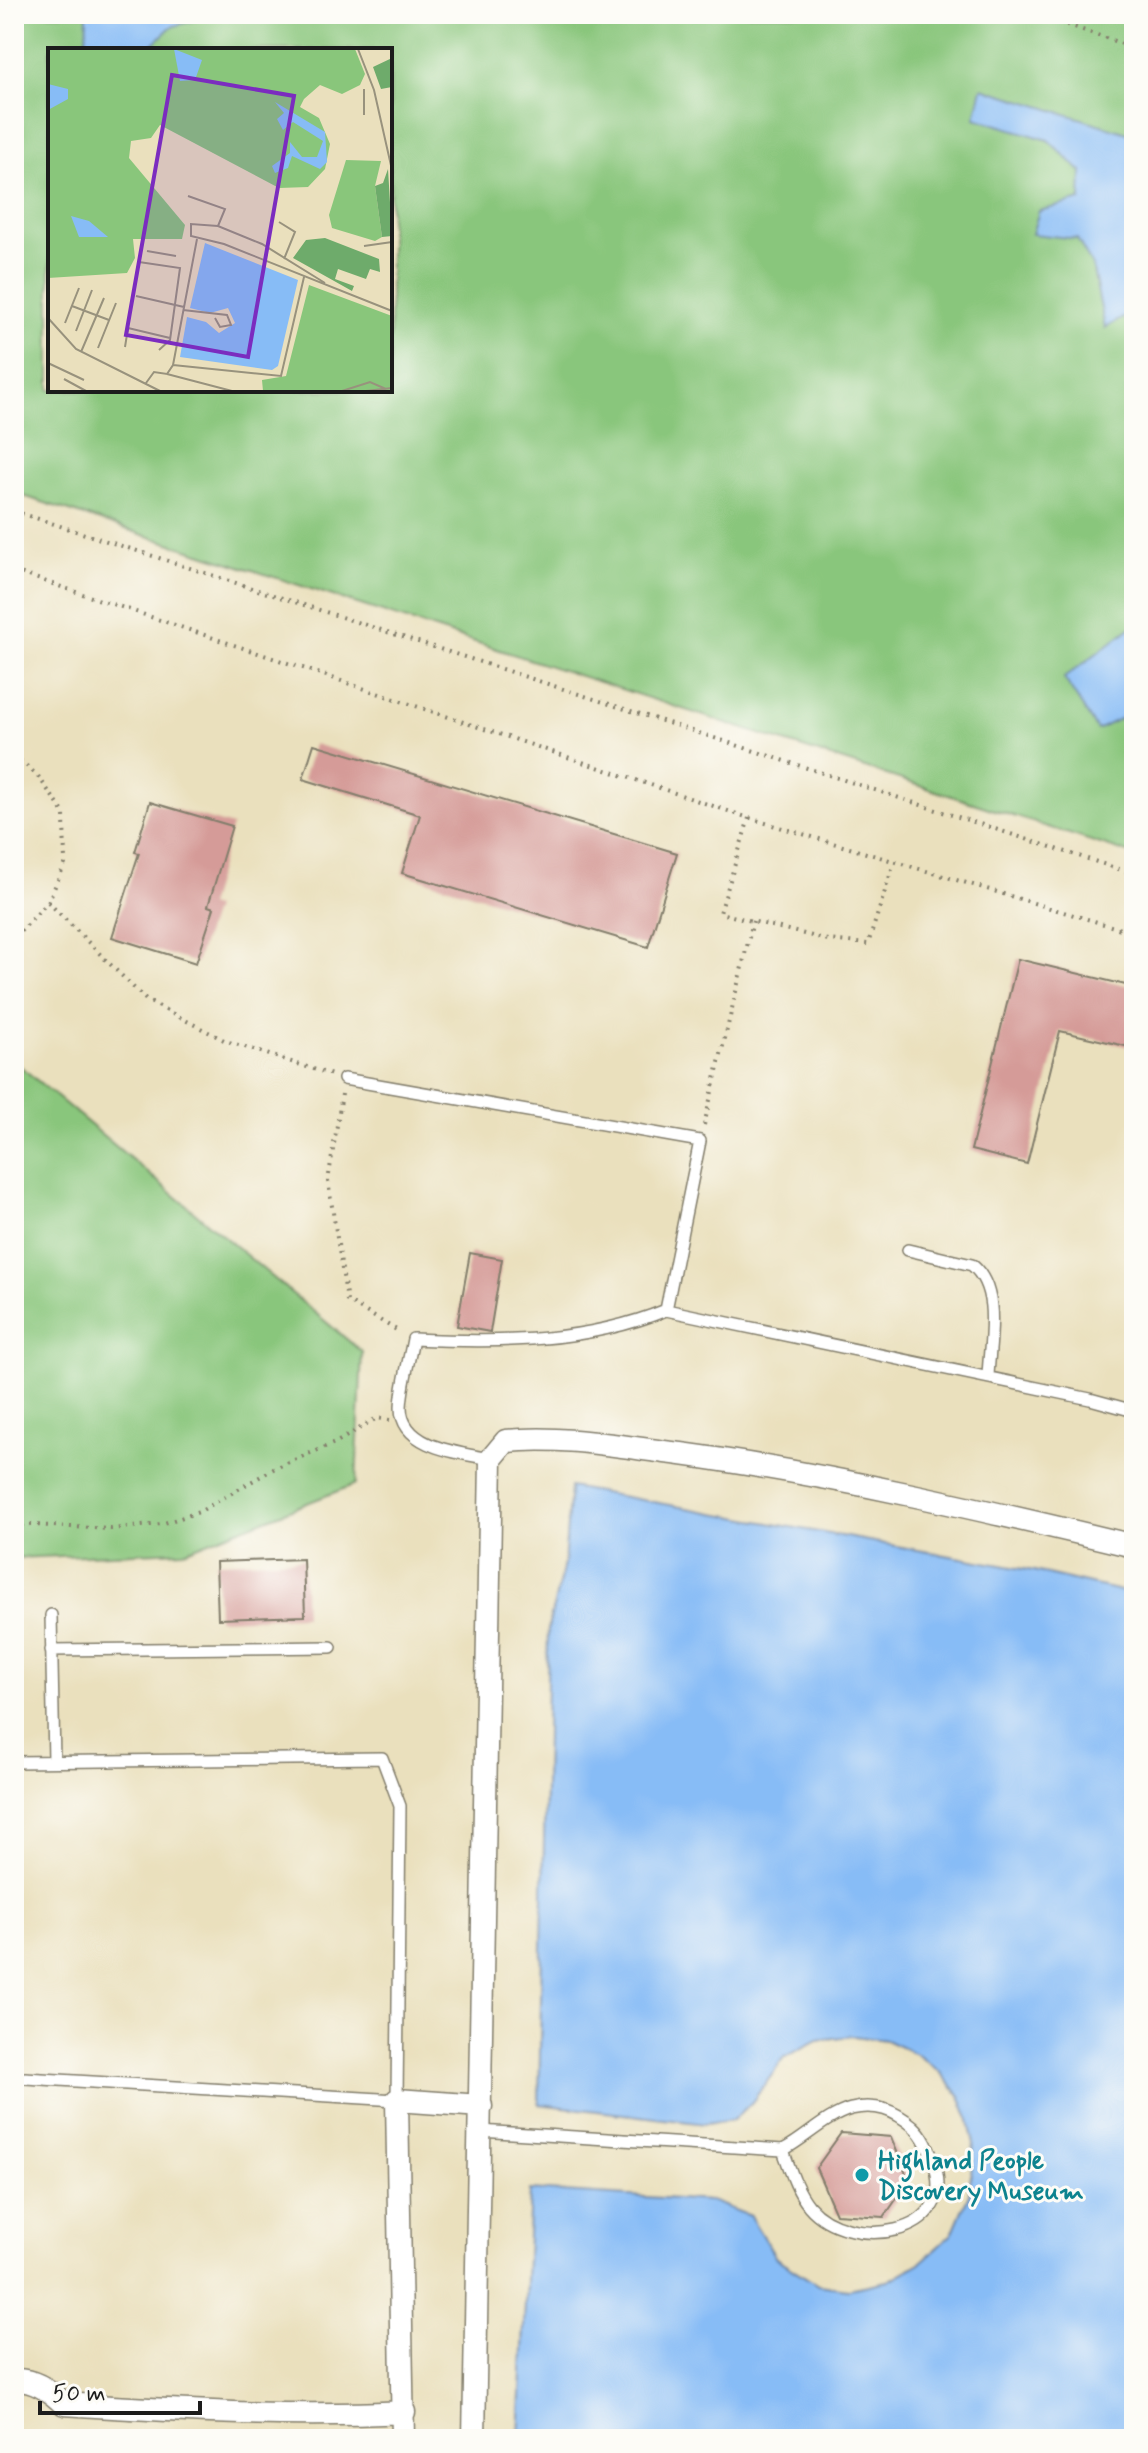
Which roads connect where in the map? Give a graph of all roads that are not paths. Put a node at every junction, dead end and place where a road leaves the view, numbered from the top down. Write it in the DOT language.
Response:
graph roads {
  1 [pos="344,1079"];
  2 [pos="908,1250"];
  3 [pos="666,1310"];
  4 [pos="988,1377"];
  5 [pos="1134,1411"];
  6 [pos="491,1459"];
  7 [pos="1134,1546"];
  8 [pos="51,1615"];
  9 [pos="331,1647"];
  10 [pos="51,1650"];
  11 [pos="54,1761"];
  12 [pos="14,1762"];
  13 [pos="25,2078"];
  14 [pos="397,2100"];
  15 [pos="481,2106"];
  16 [pos="480,2131"];
  17 [pos="783,2150"];
  18 [pos="14,2380"];
  19 [pos="404,2412"];
  20 [pos="403,2439"];
  21 [pos="474,2439"];
  1 -- 3 [label="lane"];
  2 -- 4 [label="lane"];
  3 -- 4 [label="lane"];
  3 -- 6 [label="lane"];
  4 -- 5 [label="lane"];
  6 -- 7 [label="street"];
  6 -- 15 [label="street"];
  8 -- 10 [label="lane"];
  9 -- 10 [label="lane"];
  10 -- 11 [label="lane"];
  11 -- 12 [label="lane"];
  11 -- 14 [label="lane"];
  13 -- 14 [label="lane"];
  14 -- 15 [label="street"];
  14 -- 19 [label="street"];
  15 -- 16 [label="street"];
  16 -- 17 [label="lane"];
  16 -- 21 [label="street"];
  17 -- 17 [label="lane"];
  18 -- 19 [label="street"];
  19 -- 20 [label="street"];
}
